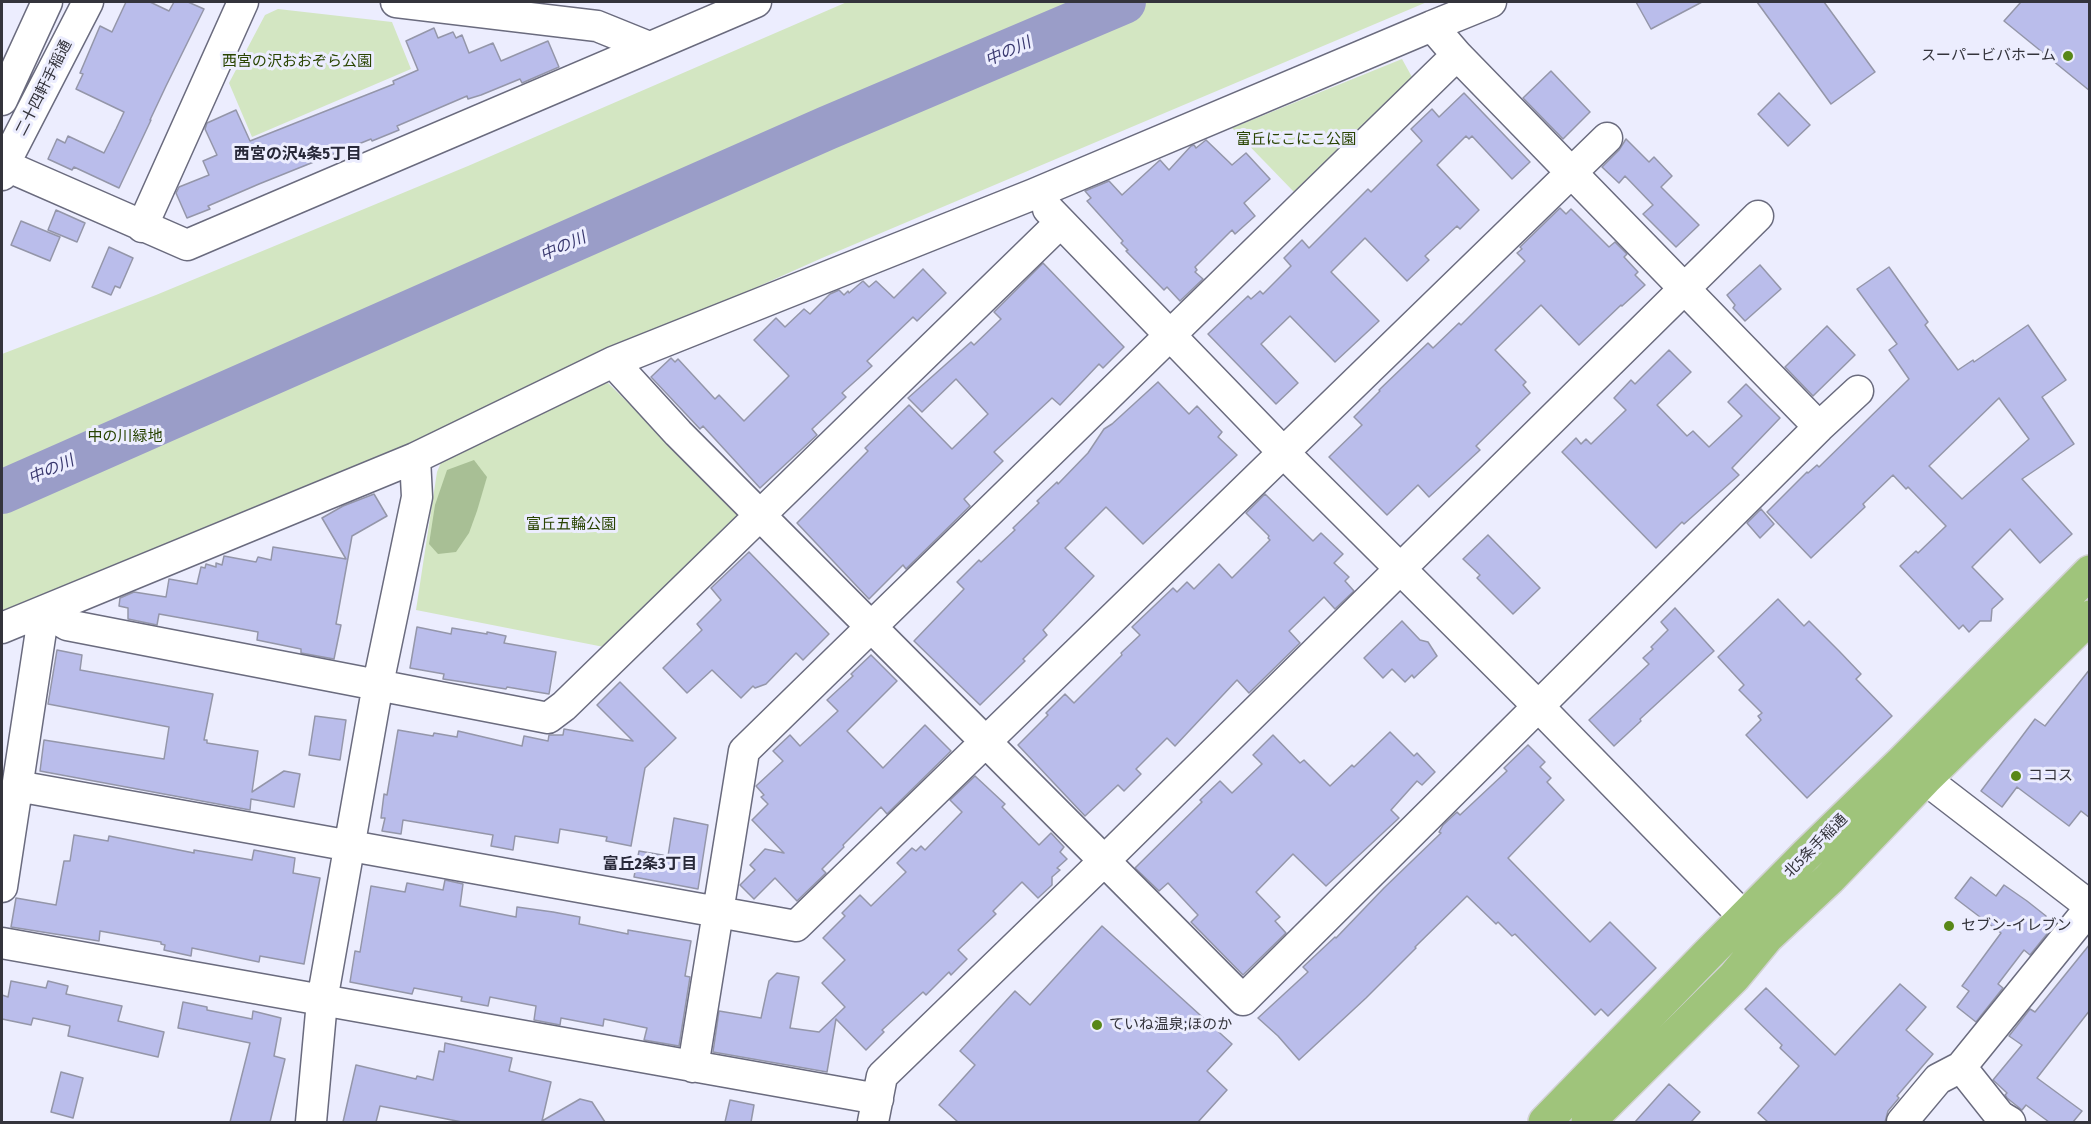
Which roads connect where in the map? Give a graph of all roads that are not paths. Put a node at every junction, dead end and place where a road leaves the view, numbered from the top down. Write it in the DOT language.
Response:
graph roads {
  1 [pos="46,2"];
  2 [pos="88,2"];
  3 [pos="243,2"];
  4 [pos="396,2"];
  5 [pos="756,2"];
  6 [pos="1491,2"];
  7 [pos="545,10"];
  8 [pos="1432,26"];
  9 [pos="649,47"];
  10 [pos="1457,55"];
  11 [pos="2,100"];
  12 [pos="1607,138"];
  13 [pos="2,168"];
  14 [pos="1570,172"];
  15 [pos="1034,194"];
  16 [pos="1758,216"];
  17 [pos="1060,223"];
  18 [pos="142,227"];
  19 [pos="1683,288"];
  20 [pos="1169,335"];
  21 [pos="614,363"];
  22 [pos="1858,391"];
  23 [pos="1819,427"];
  24 [pos="1283,452"];
  25 [pos="414,458"];
  26 [pos="760,515"];
  27 [pos="1399,569"];
  28 [pos="2090,572"];
  29 [pos="44,611"];
  30 [pos="2090,617"];
  31 [pos="871,626"];
  32 [pos="2,628"];
  33 [pos="378,684"];
  34 [pos="1538,706"];
  35 [pos="986,741"];
  36 [pos="1925,779"];
  37 [pos="17,786"];
  38 [pos="350,845"];
  39 [pos="1104,861"];
  40 [pos="2,887"];
  41 [pos="2090,907"];
  42 [pos="719,913"];
  43 [pos="1756,928"];
  44 [pos="2,943"];
  45 [pos="322,1001"];
  46 [pos="1962,1066"];
  47 [pos="693,1067"];
  48 [pos="876,1111"];
  49 [pos="1598,1119"];
  50 [pos="311,1122"];
  51 [pos="1545,1122"];
  52 [pos="1902,1122"];
  53 [pos="2010,1122"];
  1 -- 11 [label="street"];
  2 -- 13 [label="street, 二十四軒手稲通"];
  3 -- 18 [label="street"];
  4 -- 7 [label="street"];
  5 -- 9 [label="street"];
  6 -- 8 [label="street"];
  7 -- 9 [label="street"];
  8 -- 10 [label="street"];
  8 -- 15 [label="street"];
  9 -- 18 [label="street"];
  10 -- 14 [label="street"];
  10 -- 20 [label="street"];
  12 -- 14 [label="street"];
  13 -- 18 [label="street"];
  14 -- 19 [label="street"];
  14 -- 24 [label="street"];
  15 -- 17 [label="street"];
  15 -- 21 [label="street"];
  16 -- 19 [label="street"];
  17 -- 20 [label="street"];
  17 -- 26 [label="street"];
  19 -- 23 [label="street"];
  19 -- 27 [label="street"];
  20 -- 24 [label="street"];
  20 -- 31 [label="street"];
  21 -- 25 [label="street"];
  21 -- 26 [label="street"];
  22 -- 23 [label="street"];
  23 -- 34 [label="street"];
  24 -- 27 [label="street"];
  24 -- 35 [label="street"];
  25 -- 29 [label="street"];
  25 -- 33 [label="street"];
  26 -- 31 [label="street"];
  26 -- 33 [label="street"];
  27 -- 34 [label="street"];
  27 -- 39 [label="street"];
  28 -- 43 [label="highway, 北5条手稲通"];
  29 -- 32 [label="street"];
  29 -- 33 [label="street"];
  29 -- 37 [label="street"];
  30 -- 36 [label="highway, 北5条手稲通"];
  31 -- 35 [label="street"];
  31 -- 42 [label="street"];
  33 -- 38 [label="street"];
  34 -- 39 [label="street"];
  34 -- 43 [label="street"];
  35 -- 39 [label="street"];
  35 -- 42 [label="street"];
  36 -- 41 [label="street"];
  36 -- 43 [label="highway, 北5条手稲通"];
  37 -- 38 [label="street"];
  37 -- 40 [label="street"];
  38 -- 42 [label="street"];
  38 -- 45 [label="street"];
  39 -- 48 [label="street"];
  41 -- 46 [label="street"];
  42 -- 47 [label="street"];
  43 -- 49 [label="highway, 北5条手稲通"];
  43 -- 51 [label="highway, 北5条手稲通"];
  44 -- 45 [label="street"];
  45 -- 47 [label="street"];
  45 -- 50 [label="street"];
  46 -- 52 [label="street"];
  46 -- 53 [label="street"];
  47 -- 48 [label="street"];
}
